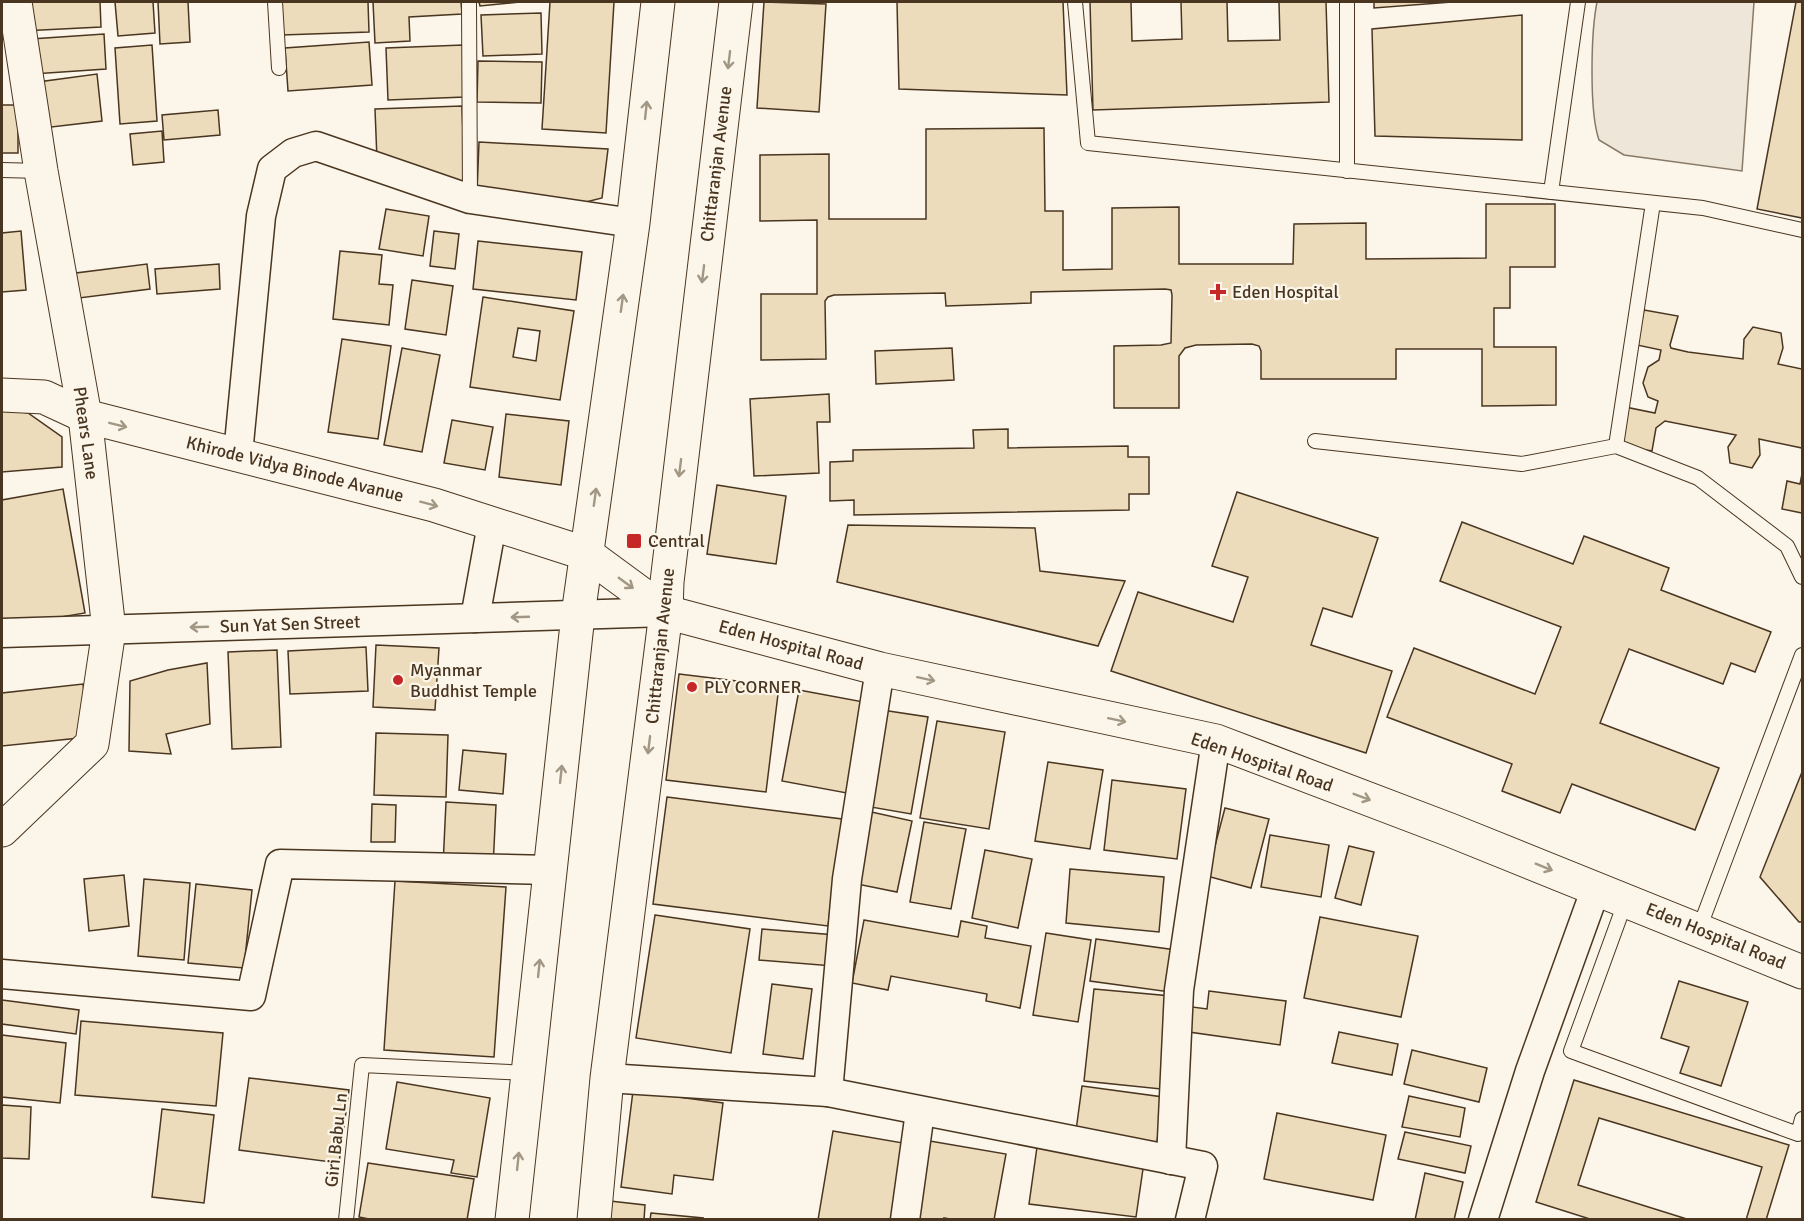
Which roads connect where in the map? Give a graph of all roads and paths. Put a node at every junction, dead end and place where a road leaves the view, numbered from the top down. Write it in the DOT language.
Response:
graph roads {
  1 [pos="15,2"];
  2 [pos="275,2"];
  3 [pos="469,2"];
  4 [pos="658,2"];
  5 [pos="736,2"];
  6 [pos="1075,2"];
  7 [pos="1347,2"];
  8 [pos="1578,2"];
  9 [pos="279,68"];
  10 [pos="2,170"];
  11 [pos="41,171"];
  12 [pos="1347,171"];
  13 [pos="1551,192"];
  14 [pos="470,199"];
  15 [pos="1653,203"];
  16 [pos="633,223"];
  17 [pos="1803,230"];
  18 [pos="2,396"];
  19 [pos="85,416"];
  20 [pos="1315,441"];
  21 [pos="1616,446"];
  22 [pos="238,454"];
  23 [pos="492,524"];
  24 [pos="587,554"];
  25 [pos="1803,577"];
  26 [pos="666,612"];
  27 [pos="578,615"];
  28 [pos="475,618"];
  29 [pos="109,630"];
  30 [pos="2,633"];
  31 [pos="1803,654"];
  32 [pos="880,669"];
  33 [pos="1216,741"];
  34 [pos="2,830"];
  35 [pos="550,870"];
  36 [pos="1596,888"];
  37 [pos="1626,900"];
  38 [pos="1699,929"];
  39 [pos="1803,972"];
  40 [pos="2,974"];
  41 [pos="528,1073"];
  42 [pos="607,1078"];
  43 [pos="828,1092"];
  44 [pos="920,1112"];
  45 [pos="1803,1119"];
  46 [pos="1172,1160"];
  47 [pos="346,1220"];
  48 [pos="512,1220"];
  49 [pos="594,1220"];
  50 [pos="905,1220"];
  51 [pos="1190,1220"];
  52 [pos="1483,1220"];
  1 -- 11 [label="street, Phears Lane"];
  2 -- 9 [label="lane"];
  3 -- 14 [label="lane"];
  16 -- 4 [label="street, one-way"];
  5 -- 26 [label="street, Chittaranjan Avenue, one-way"];
  6 -- 12 [label="lane"];
  7 -- 12 [label="lane"];
  8 -- 13 [label="lane"];
  10 -- 11 [label="lane"];
  11 -- 19 [label="street, Phears Lane"];
  12 -- 13 [label="lane"];
  13 -- 15 [label="lane"];
  14 -- 16 [label="street"];
  14 -- 22 [label="street"];
  15 -- 17 [label="lane"];
  15 -- 21 [label="lane"];
  24 -- 16 [label="street, one-way"];
  18 -- 19 [label="street, Khirode Vidya Binode Avanue"];
  19 -- 22 [label="street, Khirode Vidya Binode Avanue, one-way"];
  19 -- 29 [label="street, Phears Lane"];
  20 -- 21 [label="lane"];
  21 -- 25 [label="lane"];
  22 -- 23 [label="street, Khirode Vidya Binode Avanue, one-way"];
  23 -- 24 [label="street, Khirode Vidya Binode Avanue"];
  23 -- 28 [label="street"];
  24 -- 26 [label="street, Khirode Vidya Binode Avanue, one-way"];
  24 -- 27 [label="street"];
  26 -- 27 [label="street, Sun Yat Sen Street"];
  26 -- 32 [label="street, Eden Hospital Road"];
  26 -- 42 [label="street, Chittaranjan Avenue, one-way"];
  27 -- 28 [label="street, Sun Yat Sen Street, one-way"];
  35 -- 27 [label="street, one-way"];
  28 -- 29 [label="street, Sun Yat Sen Street, one-way"];
  29 -- 30 [label="street, Sun Yat Sen Street"];
  29 -- 34 [label="street, Phears Lane"];
  31 -- 38 [label="lane"];
  32 -- 33 [label="street, Eden Hospital Road, one-way"];
  32 -- 43 [label="street"];
  33 -- 36 [label="street, Eden Hospital Road, one-way"];
  33 -- 46 [label="street"];
  35 -- 40 [label="street"];
  41 -- 35 [label="street, one-way"];
  36 -- 37 [label="street, Eden Hospital Road"];
  36 -- 52 [label="street"];
  37 -- 38 [label="street, Eden Hospital Road"];
  37 -- 45 [label="lane"];
  38 -- 39 [label="street, Eden Hospital Road"];
  41 -- 47 [label="lane, Giri Babu Ln"];
  48 -- 41 [label="street, one-way"];
  42 -- 43 [label="street"];
  42 -- 49 [label="street, Chittaranjan Avenue"];
  43 -- 44 [label="street"];
  44 -- 46 [label="street"];
  44 -- 50 [label="street"];
  46 -- 51 [label="street"];
}
